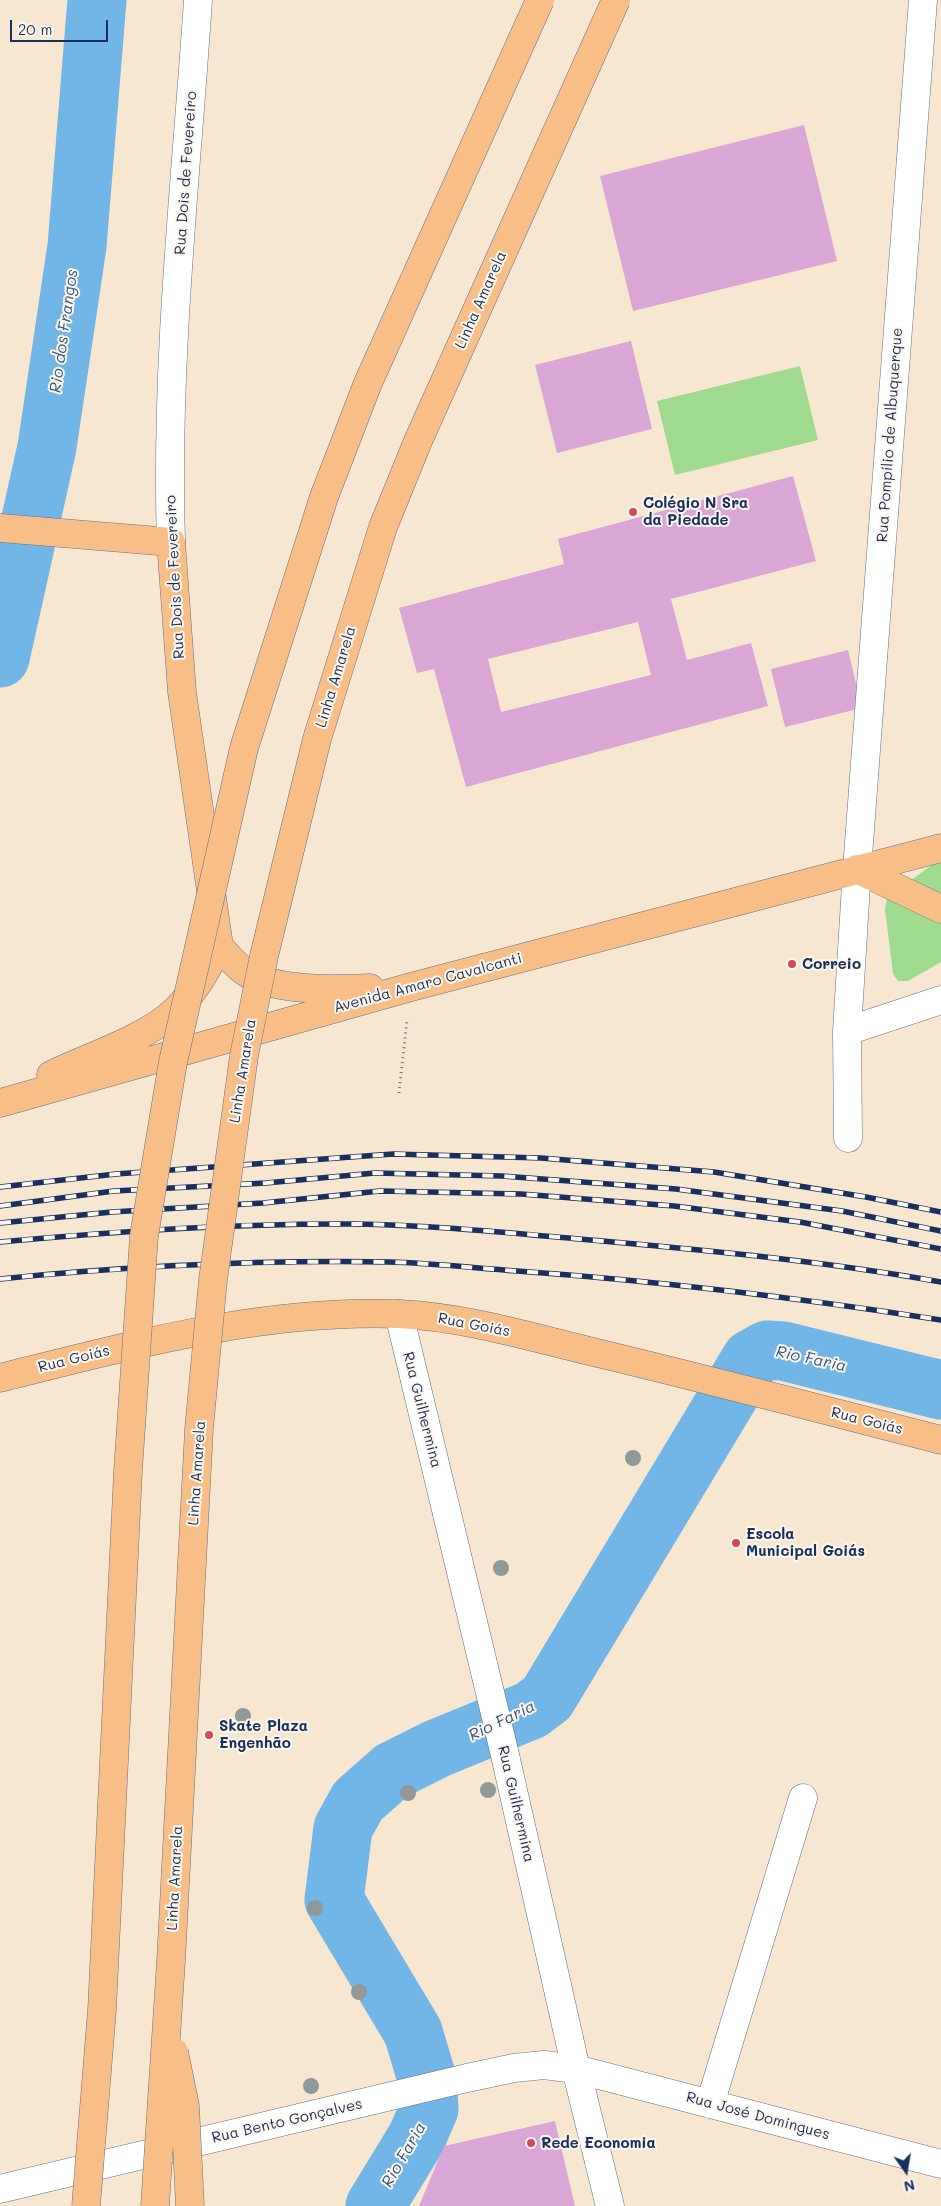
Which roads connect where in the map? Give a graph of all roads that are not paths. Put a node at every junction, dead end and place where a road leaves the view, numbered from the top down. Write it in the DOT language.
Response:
graph roads {
  1 [pos="198,0"];
  2 [pos="540,0"];
  3 [pos="616,0"];
  4 [pos="923,0"];
  5 [pos="0,528"];
  6 [pos="171,542"];
  7 [pos="941,848"];
  8 [pos="857,869"];
  9 [pos="941,909"];
  10 [pos="219,946"];
  11 [pos="411,987"];
  12 [pos="941,1000"];
  13 [pos="847,1031"];
  14 [pos="0,1098"];
  15 [pos="0,1103"];
  16 [pos="848,1138"];
  17 [pos="399,1314"];
  18 [pos="0,1378"];
  19 [pos="941,1440"];
  20 [pos="803,1798"];
  21 [pos="166,2021"];
  22 [pos="576,2069"];
  23 [pos="710,2104"];
  24 [pos="941,2164"];
  25 [pos="0,2189"];
  26 [pos="86,2206"];
  27 [pos="155,2206"];
  28 [pos="190,2206"];
  29 [pos="610,2206"];
  1 -- 6 [label="street, Rua Dois de Fevereiro"];
  2 -- 26 [label="main road, bridge"];
  3 -- 21 [label="main road, Linha Amarela, bridge"];
  4 -- 8 [label="street, Rua Pompílio de Albuquerque"];
  5 -- 6 [label="main road"];
  6 -- 10 [label="main road, Rua Dois de Fevereiro"];
  7 -- 8 [label="main road, Avenida Amaro Cavalcanti"];
  8 -- 9 [label="main road"];
  8 -- 11 [label="main road, Avenida Amaro Cavalcanti"];
  8 -- 13 [label="street, Rua Pompílio de Albuquerque"];
  10 -- 11 [label="main road"];
  10 -- 14 [label="main road"];
  11 -- 15 [label="main road, Avenida Amaro Cavalcanti"];
  12 -- 13 [label="street"];
  13 -- 16 [label="street, Rua Pompílio de Albuquerque"];
  17 -- 18 [label="main road, Rua Goiás"];
  17 -- 19 [label="main road, Rua Goiás"];
  17 -- 22 [label="street, Rua Guilhermina"];
  20 -- 23 [label="street"];
  21 -- 27 [label="main road, Linha Amarela, bridge"];
  21 -- 28 [label="main road, bridge"];
  22 -- 23 [label="street, Rua José Domingues"];
  22 -- 25 [label="street, Rua Bento Gonçalves"];
  22 -- 29 [label="street, Rua Guilhermina"];
  23 -- 24 [label="street, Rua José Domingues"];
}
